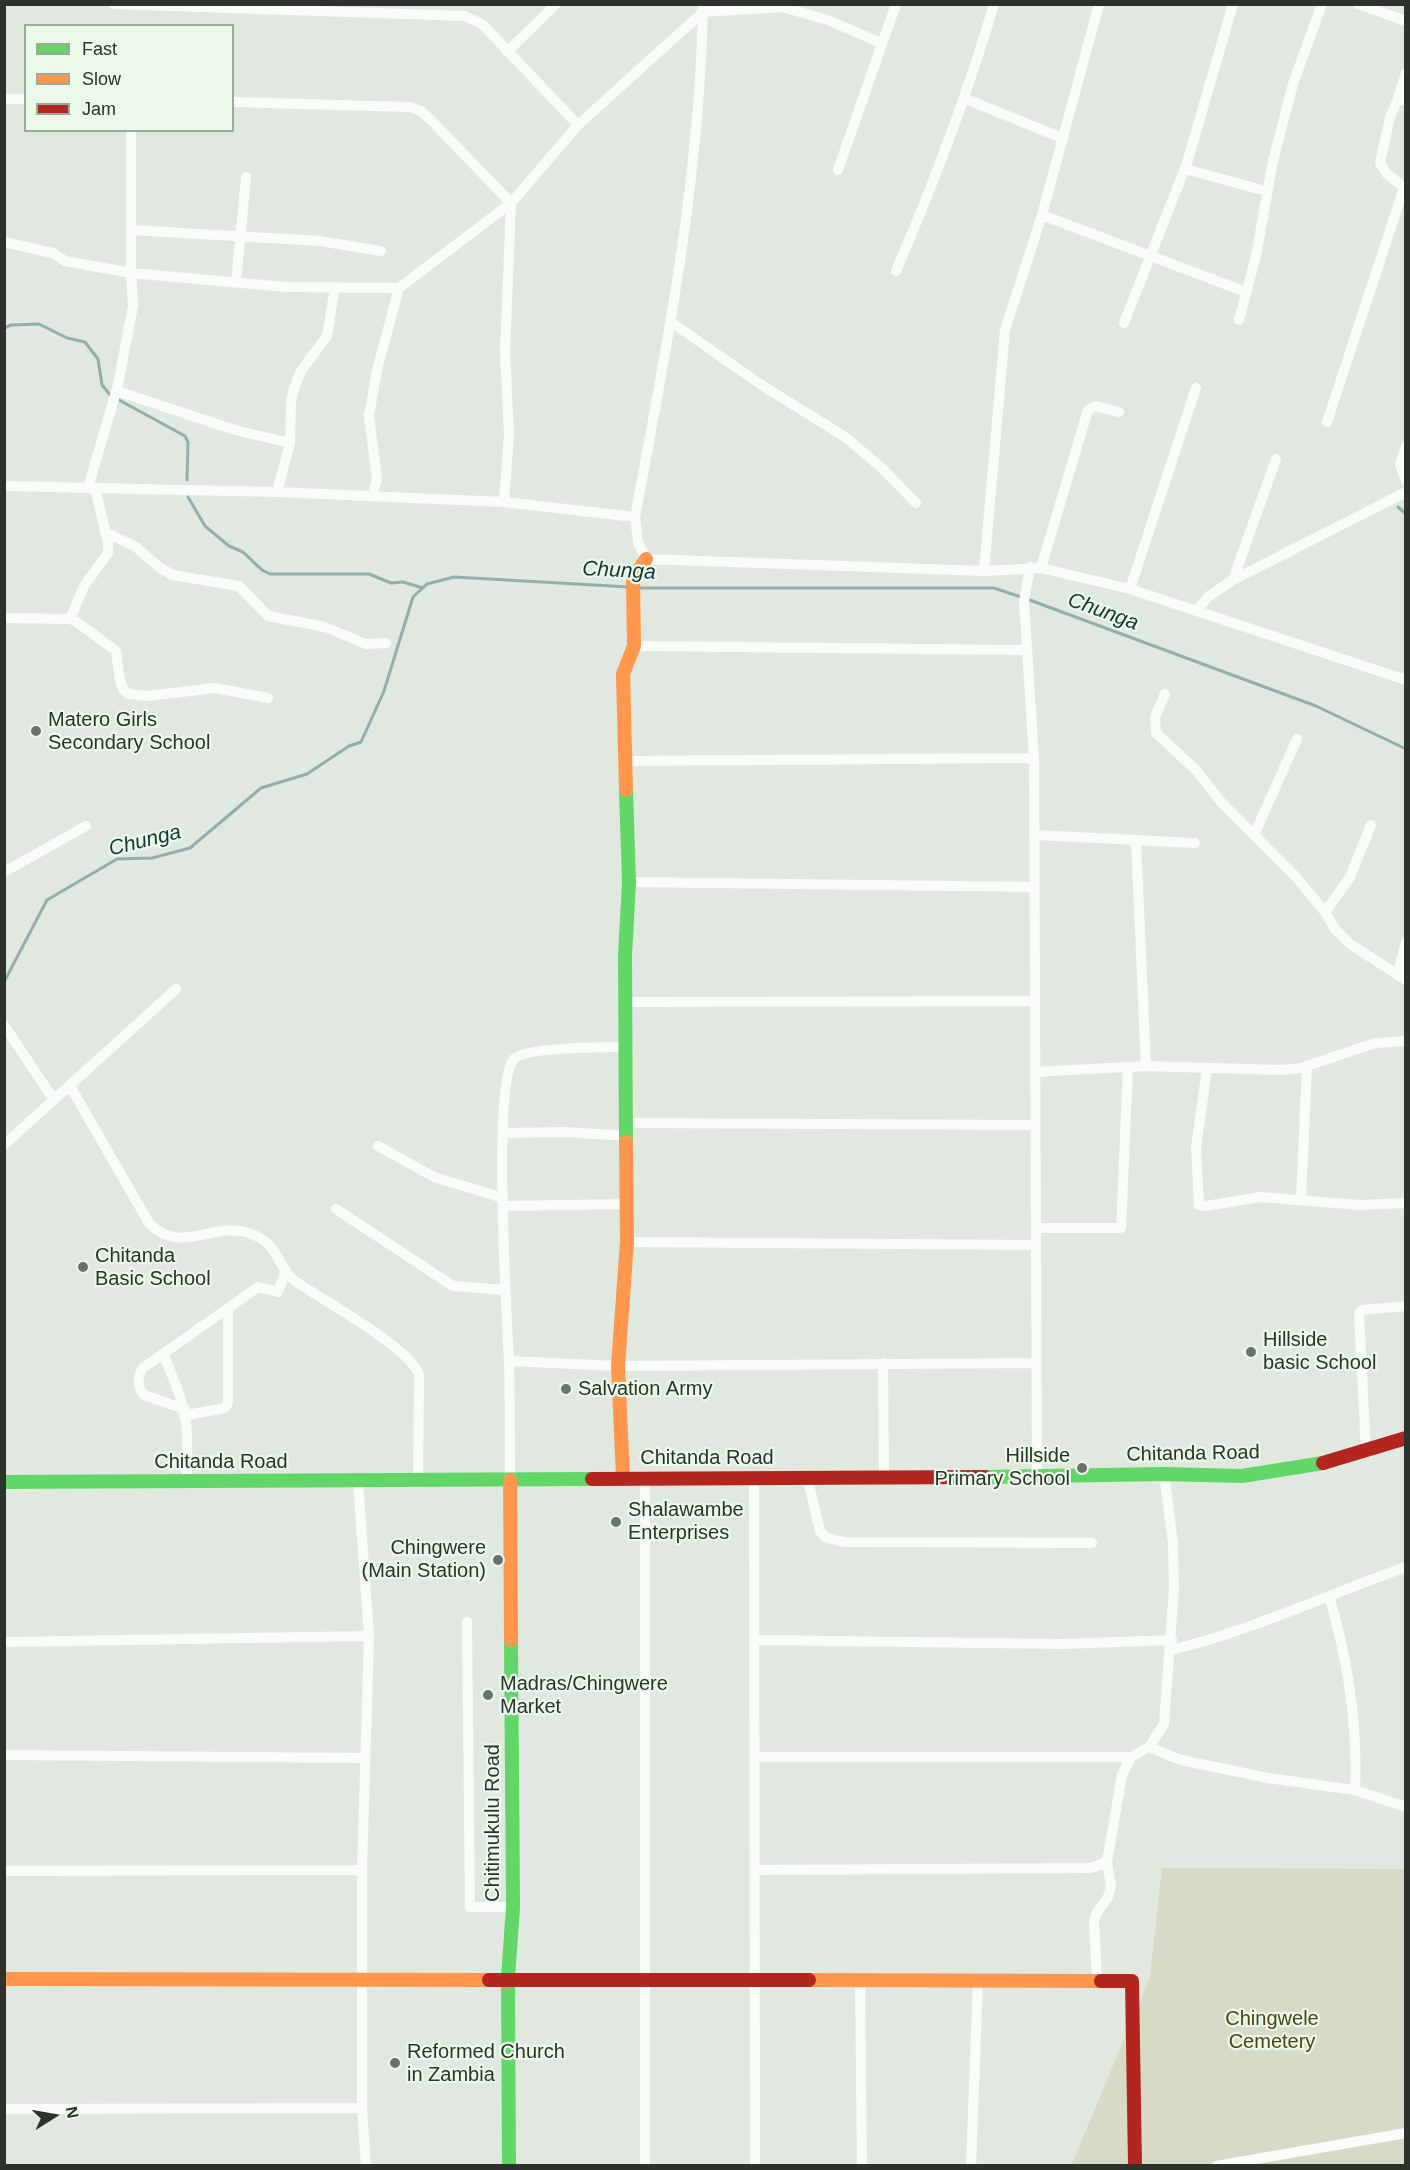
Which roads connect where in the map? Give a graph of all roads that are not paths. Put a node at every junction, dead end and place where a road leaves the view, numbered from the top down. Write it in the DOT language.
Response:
graph roads {
  1 [pos="113,4"];
  2 [pos="556,4"];
  3 [pos="691,4"];
  4 [pos="896,4"];
  5 [pos="994,4"];
  6 [pos="1099,4"];
  7 [pos="1233,4"];
  8 [pos="1322,4"];
  9 [pos="1358,4"];
  10 [pos="211,6"];
  11 [pos="782,6"];
  12 [pos="703,9"];
  13 [pos="1406,21"];
  14 [pos="881,43"];
  15 [pos="507,52"];
  16 [pos="1406,73"];
  17 [pos="4,99"];
  18 [pos="24,99"];
  19 [pos="966,99"];
  20 [pos="1402,100"];
  21 [pos="234,102"];
  22 [pos="578,125"];
  23 [pos="131,132"];
  24 [pos="1062,138"];
  25 [pos="838,170"];
  26 [pos="1185,170"];
  27 [pos="246,177"];
  28 [pos="1405,188"];
  29 [pos="1266,191"];
  30 [pos="512,203"];
  31 [pos="1042,215"];
  32 [pos="131,230"];
  33 [pos="242,235"];
  34 [pos="4,242"];
  35 [pos="381,252"];
  36 [pos="1150,256"];
  37 [pos="896,271"];
  38 [pos="131,273"];
  39 [pos="236,283"];
  40 [pos="335,287"];
  41 [pos="399,288"];
  42 [pos="1246,292"];
  43 [pos="1239,320"];
  44 [pos="671,322"];
  45 [pos="1124,323"];
  46 [pos="1196,388"];
  47 [pos="117,391"];
  48 [pos="1119,412"];
  49 [pos="1327,422"];
  50 [pos="290,443"];
  51 [pos="1406,446"];
  52 [pos="1276,459"];
  53 [pos="1406,481"];
  54 [pos="4,486"];
  55 [pos="91,488"];
  56 [pos="277,492"];
  57 [pos="1406,492"];
  58 [pos="372,497"];
  59 [pos="504,502"];
  60 [pos="916,503"];
  61 [pos="635,517"];
  62 [pos="105,532"];
  63 [pos="646,559"];
  64 [pos="1035,568"];
  65 [pos="984,571"];
  66 [pos="1233,580"];
  67 [pos="1130,589"];
  68 [pos="1196,611"];
  69 [pos="4,618"];
  70 [pos="70,619"];
  71 [pos="386,643"];
  72 [pos="634,646"];
  73 [pos="1027,650"];
  74 [pos="1406,680"];
  75 [pos="1165,694"];
  76 [pos="268,698"];
  77 [pos="1297,739"];
  78 [pos="1034,758"];
  79 [pos="624,761"];
  80 [pos="1371,825"];
  81 [pos="86,826"];
  82 [pos="1035,835"];
  83 [pos="1254,835"];
  84 [pos="1136,840"];
  85 [pos="1195,843"];
  86 [pos="4,872"];
  87 [pos="629,882"];
  88 [pos="1035,887"];
  89 [pos="1325,912"];
  90 [pos="1406,942"];
  91 [pos="1402,976"];
  92 [pos="176,989"];
  93 [pos="1035,1001"];
  94 [pos="625,1002"];
  95 [pos="4,1025"];
  96 [pos="1406,1041"];
  97 [pos="626,1047"];
  98 [pos="1146,1066"];
  99 [pos="1307,1066"];
  100 [pos="1128,1067"];
  101 [pos="1207,1068"];
  102 [pos="1035,1072"];
  103 [pos="70,1086"];
  104 [pos="54,1100"];
  105 [pos="1034,1125"];
  106 [pos="626,1130"];
  107 [pos="504,1133"];
  108 [pos="4,1145"];
  109 [pos="378,1146"];
  110 [pos="1301,1199"];
  111 [pos="503,1202"];
  112 [pos="1406,1203"];
  113 [pos="627,1204"];
  114 [pos="336,1209"];
  115 [pos="1036,1228"];
  116 [pos="627,1242"];
  117 [pos="1036,1245"];
  118 [pos="286,1270"];
  119 [pos="504,1290"];
  120 [pos="1406,1306"];
  121 [pos="228,1309"];
  122 [pos="163,1354"];
  123 [pos="509,1361"];
  124 [pos="883,1363"];
  125 [pos="1036,1363"];
  126 [pos="618,1366"];
  127 [pos="186,1412"];
  128 [pos="1406,1438"];
  129 [pos="1366,1452"];
  130 [pos="1164,1474"];
  131 [pos="807,1476"];
  132 [pos="884,1476"];
  133 [pos="623,1477"];
  134 [pos="754,1477"];
  135 [pos="1037,1477"];
  136 [pos="645,1478"];
  137 [pos="510,1480"];
  138 [pos="358,1481"];
  139 [pos="418,1481"];
  140 [pos="4,1482"];
  141 [pos="186,1482"];
  142 [pos="1092,1543"];
  143 [pos="1406,1567"];
  144 [pos="1329,1596"];
  145 [pos="467,1622"];
  146 [pos="369,1636"];
  147 [pos="756,1640"];
  148 [pos="4,1642"];
  149 [pos="1172,1645"];
  150 [pos="1149,1747"];
  151 [pos="4,1755"];
  152 [pos="755,1756"];
  153 [pos="1131,1757"];
  154 [pos="365,1758"];
  155 [pos="1355,1790"];
  156 [pos="1406,1807"];
  157 [pos="1107,1862"];
  158 [pos="362,1870"];
  159 [pos="756,1870"];
  160 [pos="4,1871"];
  161 [pos="513,1907"];
  162 [pos="363,1978"];
  163 [pos="508,1978"];
  164 [pos="4,1979"];
  165 [pos="860,1981"];
  166 [pos="978,1981"];
  167 [pos="1097,1981"];
  168 [pos="644,1982"];
  169 [pos="757,1982"];
  170 [pos="362,2108"];
  171 [pos="4,2109"];
  172 [pos="1406,2133"];
  173 [pos="366,2166"];
  174 [pos="510,2166"];
  175 [pos="645,2166"];
  176 [pos="755,2166"];
  177 [pos="862,2166"];
  178 [pos="971,2166"];
  179 [pos="1135,2166"];
  180 [pos="1216,2166"];
  1 -- 10 [label="street"];
  2 -- 15 [label="street"];
  3 -- 12 [label="street"];
  4 -- 14 [label="street"];
  5 -- 19 [label="street"];
  6 -- 24 [label="street"];
  7 -- 26 [label="street"];
  8 -- 29 [label="street"];
  9 -- 13 [label="street"];
  10 -- 15 [label="street"];
  11 -- 12 [label="street"];
  11 -- 14 [label="street"];
  12 -- 22 [label="street"];
  12 -- 44 [label="street"];
  14 -- 25 [label="street"];
  15 -- 22 [label="street"];
  16 -- 20 [label="street"];
  17 -- 18 [label="street"];
  19 -- 24 [label="street"];
  19 -- 37 [label="street"];
  20 -- 28 [label="street"];
  21 -- 30 [label="street"];
  22 -- 30 [label="street"];
  23 -- 32 [label="street"];
  24 -- 31 [label="street"];
  26 -- 29 [label="street"];
  26 -- 36 [label="street"];
  27 -- 33 [label="street"];
  28 -- 49 [label="street"];
  29 -- 42 [label="street"];
  30 -- 41 [label="street"];
  30 -- 59 [label="street"];
  31 -- 36 [label="street"];
  31 -- 65 [label="street"];
  32 -- 33 [label="street"];
  32 -- 38 [label="street"];
  33 -- 35 [label="street"];
  33 -- 39 [label="street"];
  34 -- 38 [label="street"];
  36 -- 42 [label="street"];
  36 -- 45 [label="street"];
  38 -- 39 [label="street"];
  38 -- 47 [label="street"];
  39 -- 40 [label="street"];
  40 -- 41 [label="street"];
  40 -- 50 [label="street"];
  41 -- 58 [label="street"];
  42 -- 43 [label="street"];
  44 -- 60 [label="street"];
  44 -- 61 [label="street"];
  46 -- 67 [label="street"];
  47 -- 50 [label="street"];
  47 -- 55 [label="street"];
  48 -- 64 [label="street"];
  50 -- 56 [label="street"];
  51 -- 53 [label="street"];
  52 -- 66 [label="street"];
  54 -- 55 [label="street"];
  55 -- 56 [label="street"];
  55 -- 62 [label="street"];
  56 -- 58 [label="street"];
  57 -- 66 [label="street"];
  58 -- 59 [label="street"];
  59 -- 61 [label="street"];
  61 -- 63 [label="street"];
  62 -- 70 [label="street"];
  62 -- 71 [label="street"];
  63 -- 65 [label="street"];
  63 -- 72 [label="street"];
  64 -- 65 [label="street"];
  64 -- 67 [label="street"];
  64 -- 73 [label="street"];
  66 -- 68 [label="street"];
  67 -- 68 [label="street"];
  68 -- 74 [label="street"];
  69 -- 70 [label="street"];
  70 -- 76 [label="street"];
  72 -- 73 [label="street"];
  72 -- 79 [label="street"];
  73 -- 78 [label="street"];
  75 -- 83 [label="street"];
  77 -- 83 [label="street"];
  78 -- 79 [label="street"];
  78 -- 82 [label="street"];
  79 -- 87 [label="street"];
  80 -- 89 [label="street"];
  81 -- 86 [label="street"];
  82 -- 84 [label="street"];
  82 -- 88 [label="street"];
  83 -- 89 [label="street"];
  84 -- 85 [label="street"];
  84 -- 98 [label="street"];
  87 -- 88 [label="street"];
  87 -- 94 [label="street"];
  88 -- 93 [label="street"];
  89 -- 91 [label="street"];
  90 -- 91 [label="street"];
  92 -- 103 [label="street"];
  93 -- 94 [label="street"];
  93 -- 102 [label="street"];
  94 -- 97 [label="street"];
  95 -- 104 [label="street"];
  96 -- 99 [label="street"];
  97 -- 106 [label="street"];
  97 -- 107 [label="street"];
  98 -- 100 [label="street"];
  98 -- 101 [label="street"];
  99 -- 101 [label="street"];
  99 -- 110 [label="street"];
  100 -- 102 [label="street"];
  100 -- 115 [label="street"];
  101 -- 110 [label="street"];
  102 -- 105 [label="street"];
  103 -- 104 [label="street"];
  103 -- 118 [label="street"];
  104 -- 108 [label="street"];
  105 -- 106 [label="street"];
  105 -- 115 [label="street"];
  106 -- 107 [label="street"];
  106 -- 113 [label="street"];
  107 -- 111 [label="street"];
  109 -- 111 [label="street"];
  110 -- 112 [label="street"];
  111 -- 113 [label="street"];
  111 -- 119 [label="street"];
  113 -- 116 [label="street"];
  114 -- 119 [label="street"];
  115 -- 117 [label="street"];
  116 -- 117 [label="street"];
  116 -- 126 [label="street"];
  117 -- 125 [label="street"];
  118 -- 121 [label="street"];
  118 -- 139 [label="street"];
  119 -- 123 [label="street"];
  120 -- 129 [label="street"];
  121 -- 122 [label="street"];
  121 -- 127 [label="street"];
  122 -- 127 [label="street"];
  122 -- 127 [label="street"];
  123 -- 126 [label="street"];
  123 -- 137 [label="street"];
  124 -- 125 [label="street"];
  124 -- 126 [label="street"];
  124 -- 132 [label="street"];
  125 -- 135 [label="street"];
  126 -- 133 [label="street"];
  127 -- 141 [label="street"];
  128 -- 129 [label="street, Chitanda Road"];
  129 -- 130 [label="street, Chitanda Road"];
  130 -- 135 [label="street, Chitanda Road"];
  130 -- 149 [label="street"];
  131 -- 132 [label="street, Chitanda Road"];
  131 -- 134 [label="street, Chitanda Road"];
  131 -- 142 [label="street"];
  132 -- 135 [label="street, Chitanda Road"];
  133 -- 136 [label="street, Chitanda Road"];
  133 -- 137 [label="street, Chitanda Road"];
  134 -- 136 [label="street, Chitanda Road"];
  134 -- 147 [label="street"];
  136 -- 168 [label="street"];
  137 -- 139 [label="street, Chitanda Road"];
  137 -- 161 [label="street, Chitimukulu Road"];
  138 -- 139 [label="street, Chitanda Road"];
  138 -- 141 [label="street, Chitanda Road"];
  138 -- 146 [label="street"];
  140 -- 141 [label="street, Chitanda Road"];
  143 -- 144 [label="street"];
  144 -- 149 [label="street"];
  144 -- 155 [label="street"];
  145 -- 161 [label="street"];
  146 -- 148 [label="street"];
  146 -- 154 [label="street"];
  147 -- 149 [label="street"];
  147 -- 152 [label="street"];
  149 -- 150 [label="street"];
  150 -- 153 [label="street"];
  150 -- 155 [label="street"];
  151 -- 154 [label="street"];
  152 -- 153 [label="street"];
  152 -- 159 [label="street"];
  153 -- 157 [label="street"];
  154 -- 158 [label="street"];
  155 -- 156 [label="street"];
  157 -- 159 [label="street"];
  157 -- 167 [label="street"];
  158 -- 160 [label="street"];
  158 -- 162 [label="street"];
  159 -- 169 [label="street"];
  161 -- 163 [label="street, Chitimukulu Road"];
  162 -- 163 [label="street"];
  162 -- 164 [label="street"];
  162 -- 170 [label="street"];
  163 -- 168 [label="street"];
  163 -- 174 [label="street, Chitimukulu Road"];
  165 -- 166 [label="street"];
  165 -- 169 [label="street"];
  165 -- 177 [label="street"];
  166 -- 167 [label="street"];
  166 -- 178 [label="street"];
  167 -- 179 [label="street"];
  168 -- 169 [label="street"];
  168 -- 175 [label="street"];
  169 -- 176 [label="street"];
  170 -- 171 [label="street"];
  170 -- 173 [label="street"];
  172 -- 180 [label="street"];
}
